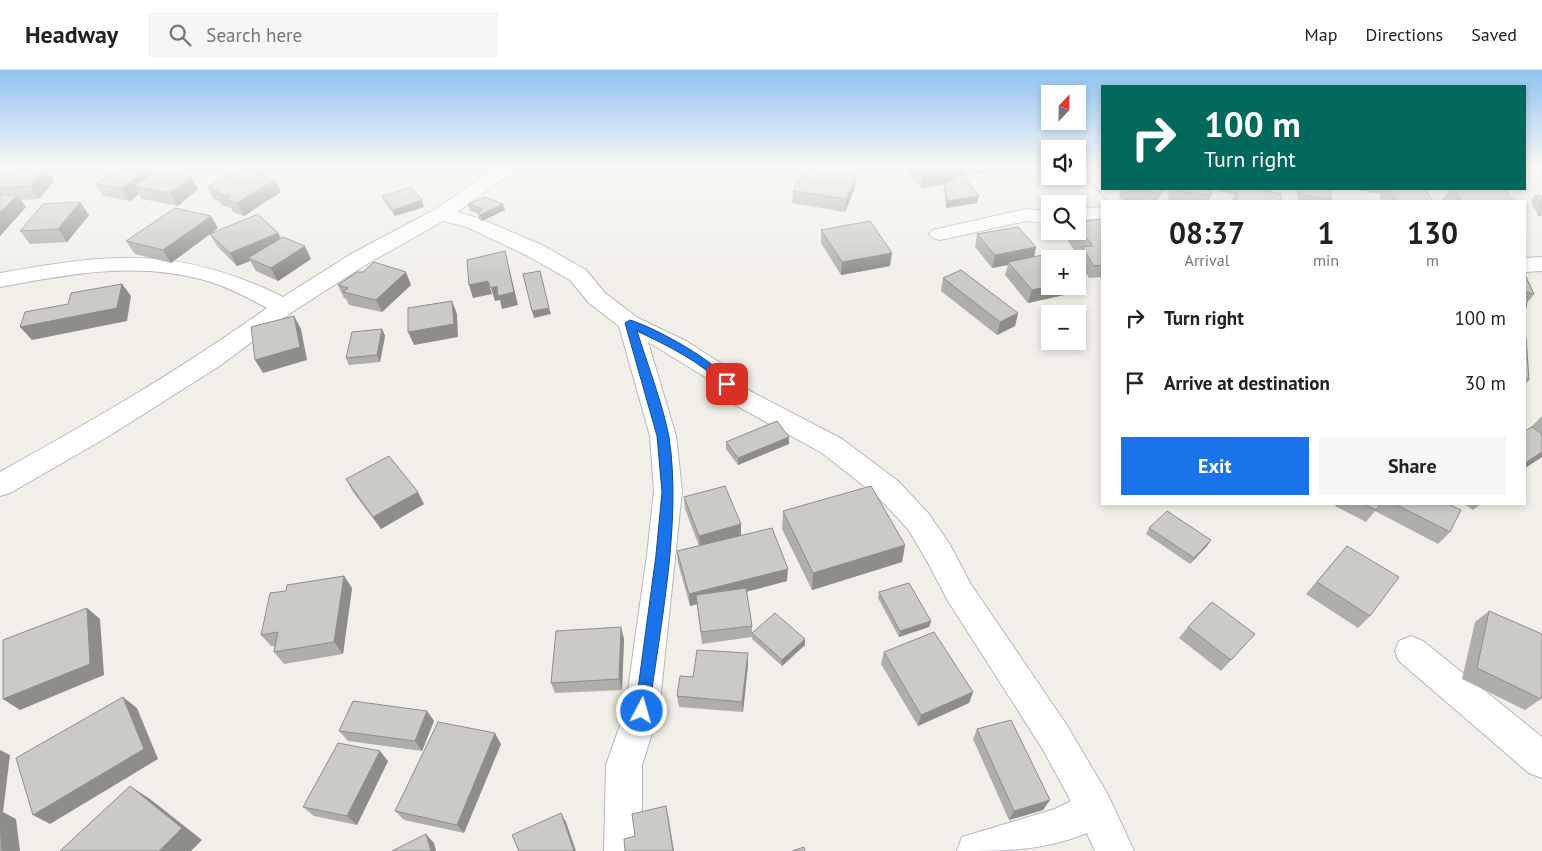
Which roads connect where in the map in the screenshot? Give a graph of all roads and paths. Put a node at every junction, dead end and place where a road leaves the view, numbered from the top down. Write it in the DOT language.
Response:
graph roads {
  1 [pos="455,204"];
  2 [pos="1101,213"];
  3 [pos="441,214"];
  4 [pos="1086,214"];
  5 [pos="1041,216"];
  6 [pos="940,234"];
  7 [pos="1542,264"];
  8 [pos="1526,265"];
  9 [pos="0,280"];
  10 [pos="284,307"];
  11 [pos="630,323"];
  12 [pos="0,485"];
  13 [pos="1411,651"];
  14 [pos="1542,760"];
  15 [pos="1095,808"];
  16 [pos="623,851"];
  17 [pos="976,851"];
  18 [pos="1115,851"];
  1 -- 3 [label="street"];
  2 -- 4 [label="street"];
  3 -- 10 [label="street"];
  3 -- 11 [label="street"];
  5 -- 6 [label="street"];
  7 -- 8 [label="street"];
  9 -- 10 [label="street"];
  10 -- 12 [label="street"];
  11 -- 15 [label="street"];
  11 -- 16 [label="street"];
  13 -- 14 [label="street"];
  15 -- 17 [label="street"];
  15 -- 18 [label="street"];
}
